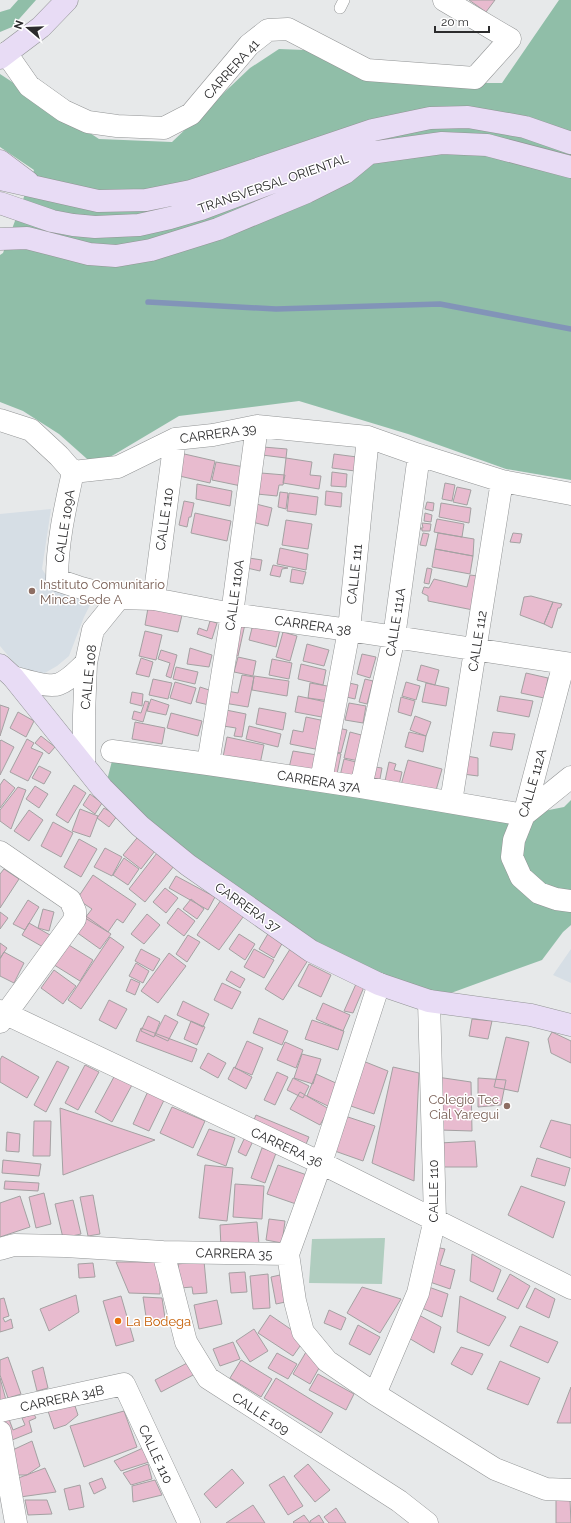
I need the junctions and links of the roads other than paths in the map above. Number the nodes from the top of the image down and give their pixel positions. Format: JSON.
{"nodes":[{"id":1,"x":67,"y":0,"type":"edge"},
{"id":2,"x":444,"y":0,"type":"edge"},
{"id":3,"x":2,"y":54,"type":"edge"},
{"id":4,"x":571,"y":143,"type":"edge"},
{"id":5,"x":368,"y":154,"type":"junction"},
{"id":6,"x":0,"y":161,"type":"edge"},
{"id":7,"x":571,"y":167,"type":"edge"},
{"id":8,"x":0,"y":179,"type":"edge"},
{"id":9,"x":34,"y":186,"type":"junction"},
{"id":10,"x":0,"y":203,"type":"edge"},
{"id":11,"x":0,"y":239,"type":"edge"},
{"id":12,"x":0,"y":420,"type":"edge"},
{"id":13,"x":257,"y":426,"type":"junction"},
{"id":14,"x":368,"y":437,"type":"junction"},
{"id":15,"x":175,"y":439,"type":"junction"},
{"id":16,"x":419,"y":455,"type":"junction"},
{"id":17,"x":72,"y":472,"type":"junction"},
{"id":18,"x":502,"y":481,"type":"junction"},
{"id":19,"x":571,"y":494,"type":"edge"},
{"id":20,"x":57,"y":580,"type":"joint"},
{"id":21,"x":119,"y":598,"type":"junction"},
{"id":22,"x":154,"y":599,"type":"junction"},
{"id":23,"x":232,"y":614,"type":"junction"},
{"id":24,"x":349,"y":630,"type":"junction"},
{"id":25,"x":394,"y":637,"type":"junction"},
{"id":26,"x":475,"y":650,"type":"junction"},
{"id":27,"x":86,"y":662,"type":"junction"},
{"id":28,"x":568,"y":664,"type":"edge"},
{"id":29,"x":6,"y":671,"type":"edge"},
{"id":30,"x":112,"y":751,"type":"dead end"},
{"id":31,"x":208,"y":764,"type":"junction"},
{"id":32,"x":84,"y":765,"type":"junction"},
{"id":33,"x":571,"y":777,"type":"edge"},
{"id":34,"x":321,"y":781,"type":"junction"},
{"id":35,"x":361,"y":787,"type":"junction"},
{"id":36,"x":450,"y":802,"type":"junction"},
{"id":37,"x":524,"y":815,"type":"junction"},
{"id":38,"x":0,"y":852,"type":"edge"},
{"id":39,"x":571,"y":900,"type":"edge"},
{"id":40,"x":379,"y":984,"type":"junction"},
{"id":41,"x":429,"y":1001,"type":"junction"},
{"id":42,"x":2,"y":1015,"type":"edge"},
{"id":43,"x":571,"y":1025,"type":"edge"},
{"id":44,"x":321,"y":1163,"type":"junction"},
{"id":45,"x":435,"y":1219,"type":"junction"},
{"id":46,"x":0,"y":1249,"type":"edge"},
{"id":47,"x":163,"y":1252,"type":"junction"},
{"id":48,"x":288,"y":1254,"type":"junction"},
{"id":49,"x":571,"y":1288,"type":"edge"},
{"id":50,"x":124,"y":1384,"type":"joint"},
{"id":51,"x":375,"y":1394,"type":"junction"},
{"id":52,"x":0,"y":1411,"type":"edge"},
{"id":53,"x":0,"y":1432,"type":"edge"},
{"id":54,"x":571,"y":1490,"type":"edge"},
{"id":55,"x":16,"y":1523,"type":"edge"},
{"id":56,"x":188,"y":1523,"type":"edge"},
{"id":57,"x":427,"y":1523,"type":"edge"}],
"edges":[{"from":1,"to":3,"type":"main road"},
{"from":2,"to":3,"type":"street","name":"CARRERA 41"},
{"from":4,"to":9,"type":"main road","name":"TRANSVERSAL ORIENTAL"},
{"from":5,"to":7,"type":"main road","name":"TRANSVERSAL ORIENTAL"},
{"from":5,"to":10,"type":"main road","name":"TRANSVERSAL ORIENTAL"},
{"from":5,"to":11,"type":"main road"},
{"from":6,"to":9,"type":"main road"},
{"from":8,"to":9,"type":"main road","name":"TRANSVERSAL ORIENTAL"},
{"from":12,"to":17,"type":"street"},
{"from":13,"to":14,"type":"street","name":"CARRERA 39"},
{"from":13,"to":15,"type":"street","name":"CARRERA 39"},
{"from":13,"to":23,"type":"street","name":"CALLE 110A"},
{"from":14,"to":16,"type":"street","name":"CARRERA 39"},
{"from":14,"to":24,"type":"street","name":"CALLE 111"},
{"from":15,"to":17,"type":"street","name":"CARRERA 39"},
{"from":15,"to":22,"type":"street","name":"CALLE 110"},
{"from":16,"to":18,"type":"street","name":"CARRERA 39"},
{"from":16,"to":25,"type":"street","name":"CALLE 111A"},
{"from":17,"to":20,"type":"street","name":"CALLE 109A"},
{"from":18,"to":19,"type":"street","name":"CARRERA 39"},
{"from":18,"to":26,"type":"street","name":"CALLE 112"},
{"from":20,"to":21,"type":"street","name":"CARRERA 38"},
{"from":21,"to":22,"type":"street","name":"CARRERA 38"},
{"from":21,"to":27,"type":"street","name":"CALLE 108"},
{"from":22,"to":23,"type":"street","name":"CARRERA 38"},
{"from":23,"to":24,"type":"street","name":"CARRERA 38"},
{"from":23,"to":31,"type":"street","name":"CALLE 110A"},
{"from":24,"to":25,"type":"street","name":"CARRERA 38"},
{"from":24,"to":34,"type":"street","name":"CALLE 111"},
{"from":25,"to":26,"type":"street","name":"CARRERA 38"},
{"from":25,"to":35,"type":"street","name":"CALLE 111A"},
{"from":26,"to":28,"type":"street","name":"CARRERA 38"},
{"from":26,"to":36,"type":"street","name":"CALLE 112"},
{"from":27,"to":29,"type":"street"},
{"from":27,"to":32,"type":"street","name":"CALLE 108"},
{"from":28,"to":37,"type":"street","name":"CALLE 112A"},
{"from":29,"to":32,"type":"main road","name":"CARRERA 37"},
{"from":30,"to":31,"type":"street","name":"CARRERA 37A"},
{"from":31,"to":34,"type":"street","name":"CARRERA 37A"},
{"from":32,"to":40,"type":"main road","name":"CARRERA 37"},
{"from":33,"to":37,"type":"street"},
{"from":34,"to":35,"type":"street","name":"CARRERA 37A"},
{"from":35,"to":36,"type":"street","name":"CARRERA 37A"},
{"from":36,"to":37,"type":"street","name":"CARRERA 37A"},
{"from":37,"to":39,"type":"street","name":"CALLE 112A"},
{"from":38,"to":42,"type":"street"},
{"from":40,"to":41,"type":"main road","name":"CARRERA 37"},
{"from":40,"to":44,"type":"street"},
{"from":41,"to":43,"type":"main road","name":"CARRERA 37"},
{"from":41,"to":45,"type":"street","name":"CALLE 110"},
{"from":42,"to":44,"type":"street","name":"CARRERA 36"},
{"from":44,"to":45,"type":"street","name":"CARRERA 36"},
{"from":44,"to":48,"type":"street"},
{"from":45,"to":49,"type":"street","name":"CARRERA 36"},
{"from":45,"to":51,"type":"street","name":"CALLE 110"},
{"from":46,"to":47,"type":"street","name":"CARRERA 35"},
{"from":47,"to":48,"type":"street","name":"CARRERA 35"},
{"from":47,"to":57,"type":"street","name":"CALLE 109"},
{"from":48,"to":51,"type":"street","name":"CARRERA 35"},
{"from":50,"to":52,"type":"street","name":"CARRERA 34B"},
{"from":50,"to":56,"type":"street","name":"CALLE 110"},
{"from":51,"to":54,"type":"street","name":"CARRERA 35"},
{"from":53,"to":55,"type":"street"}]}
